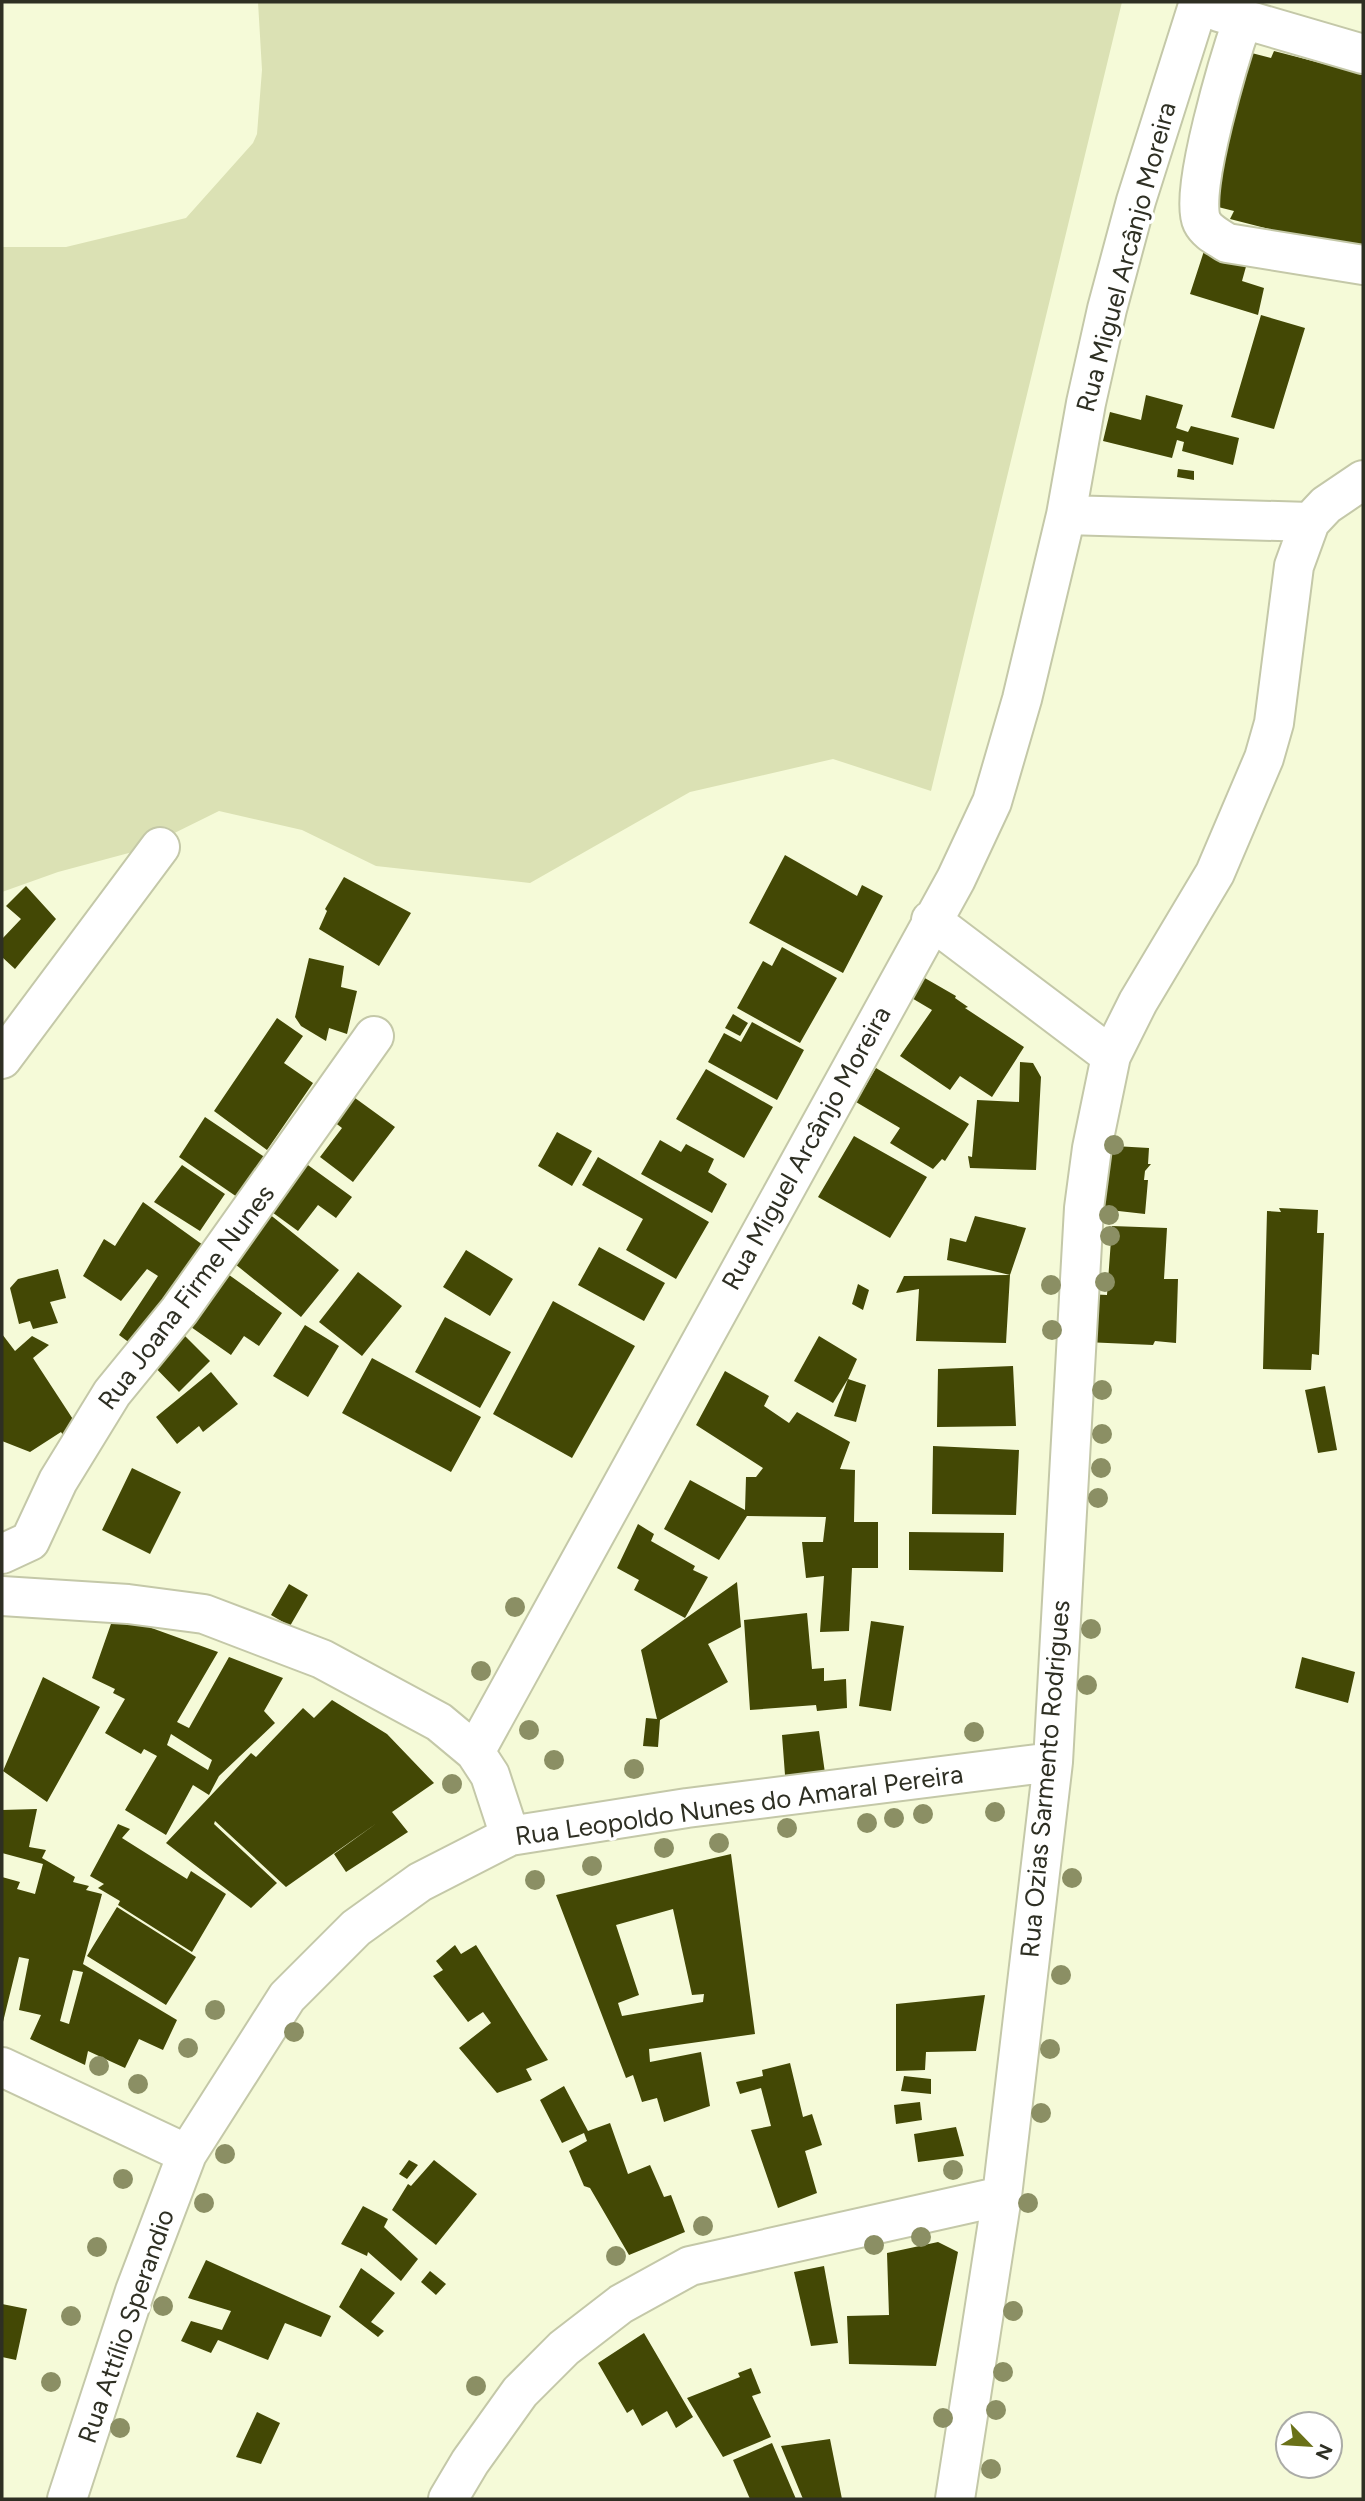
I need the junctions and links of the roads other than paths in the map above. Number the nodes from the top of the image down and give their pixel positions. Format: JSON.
{"nodes":[{"id":1,"x":1198,"y":3,"type":"edge"},
{"id":2,"x":1243,"y":19,"type":"junction"},
{"id":3,"x":1363,"y":54,"type":"edge"},
{"id":4,"x":1363,"y":265,"type":"edge"},
{"id":5,"x":1363,"y":480,"type":"edge"},
{"id":6,"x":1066,"y":515,"type":"junction"},
{"id":7,"x":1310,"y":522,"type":"junction"},
{"id":8,"x":160,"y":847,"type":"dead end"},
{"id":9,"x":931,"y":920,"type":"junction"},
{"id":10,"x":374,"y":1036,"type":"dead end"},
{"id":11,"x":1111,"y":1056,"type":"junction"},
{"id":12,"x":2,"y":1059,"type":"edge"},
{"id":13,"x":2,"y":1554,"type":"edge"},
{"id":14,"x":2,"y":1595,"type":"edge"},
{"id":15,"x":475,"y":1752,"type":"junction"},
{"id":16,"x":1053,"y":1762,"type":"junction"},
{"id":17,"x":510,"y":1836,"type":"junction"},
{"id":18,"x":2,"y":2067,"type":"edge"},
{"id":19,"x":187,"y":2154,"type":"junction"},
{"id":20,"x":1002,"y":2196,"type":"junction"},
{"id":21,"x":71,"y":2497,"type":"edge"},
{"id":22,"x":448,"y":2499,"type":"edge"},
{"id":23,"x":955,"y":2499,"type":"edge"}],
"edges":[{"from":1,"to":2,"type":"street"},
{"from":1,"to":6,"type":"street","name":"Rua Miguel Arcânjo Moreira"},
{"from":2,"to":3,"type":"street"},
{"from":2,"to":4,"type":"street"},
{"from":5,"to":7,"type":"street"},
{"from":6,"to":7,"type":"street"},
{"from":6,"to":9,"type":"street","name":"Rua Miguel Arcânjo Moreira"},
{"from":7,"to":11,"type":"street"},
{"from":8,"to":12,"type":"street"},
{"from":9,"to":11,"type":"street"},
{"from":9,"to":15,"type":"street","name":"Rua Miguel Arcânjo Moreira"},
{"from":10,"to":13,"type":"street","name":"Rua Joana Firme Nunes"},
{"from":11,"to":16,"type":"street","name":"Rua Ozias Sarmento Rodrigues"},
{"from":14,"to":15,"type":"street"},
{"from":15,"to":17,"type":"street"},
{"from":16,"to":17,"type":"street","name":"Rua Leopoldo Nunes do Amaral Pereira"},
{"from":16,"to":20,"type":"street","name":"Rua Ozias Sarmento Rodrigues"},
{"from":17,"to":19,"type":"street","name":"Rua Leopoldo Nunes do Amaral Pereira"},
{"from":18,"to":19,"type":"street"},
{"from":19,"to":21,"type":"street","name":"Rua Attílio Sperandio"},
{"from":20,"to":22,"type":"street"},
{"from":20,"to":23,"type":"street","name":"Rua Ozias Sarmento Rodrigues"}]}
